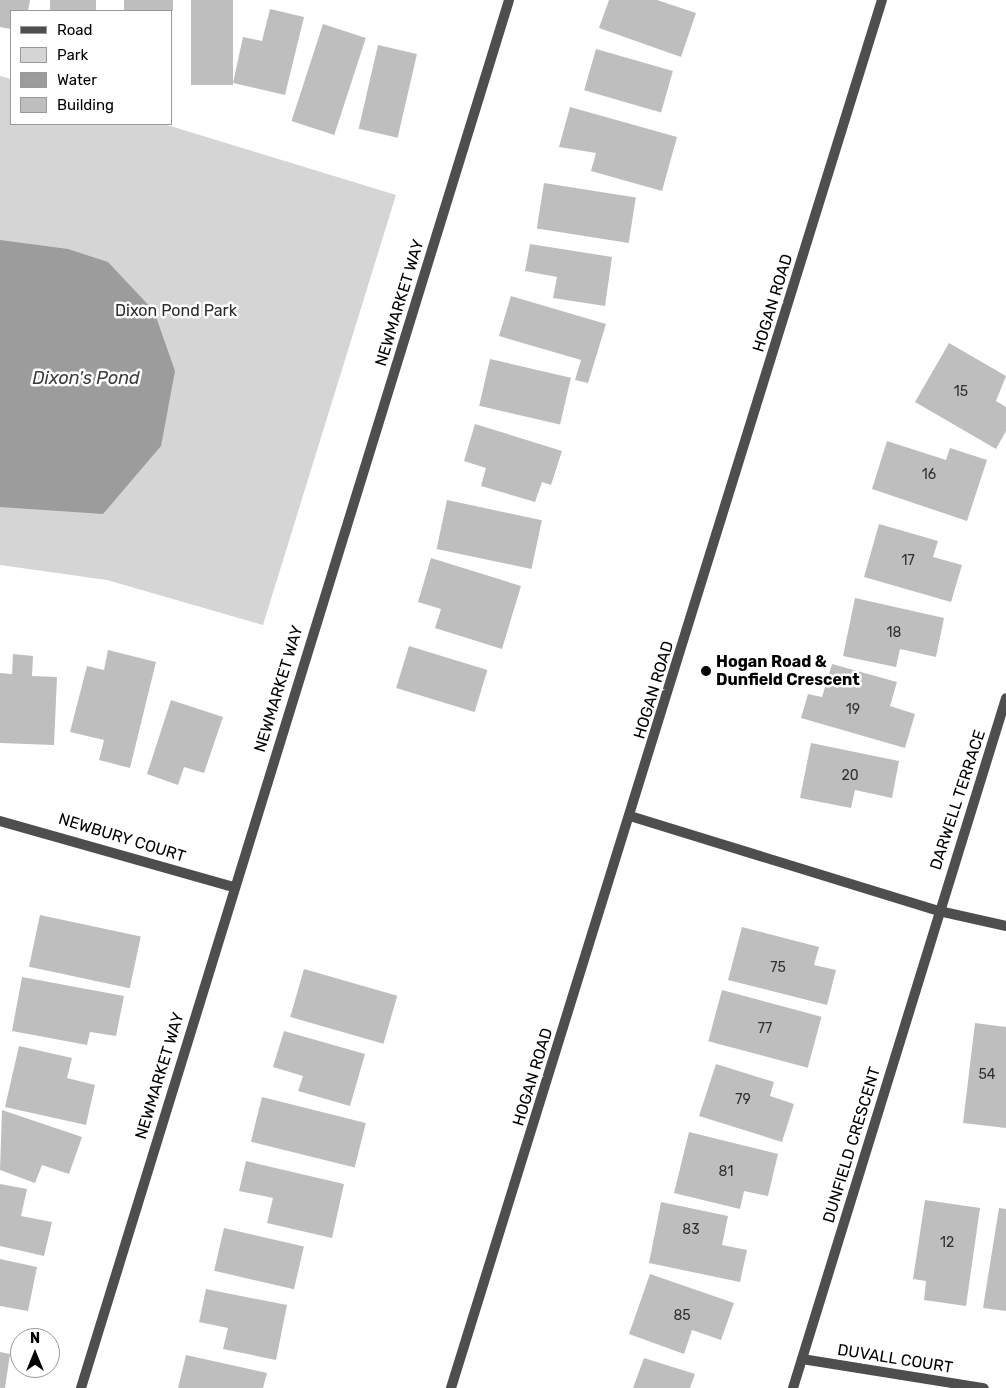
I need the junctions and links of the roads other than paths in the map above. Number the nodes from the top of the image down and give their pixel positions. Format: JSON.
{"nodes":[{"id":1,"x":509,"y":0,"type":"edge"},
{"id":2,"x":882,"y":0,"type":"edge"},
{"id":3,"x":1006,"y":698,"type":"edge"},
{"id":4,"x":630,"y":816,"type":"junction"},
{"id":5,"x":0,"y":821,"type":"edge"},
{"id":6,"x":234,"y":887,"type":"junction"},
{"id":7,"x":939,"y":911,"type":"junction"},
{"id":8,"x":1006,"y":926,"type":"edge"},
{"id":9,"x":802,"y":1359,"type":"junction"},
{"id":10,"x":81,"y":1388,"type":"edge"},
{"id":11,"x":452,"y":1388,"type":"edge"},
{"id":12,"x":793,"y":1388,"type":"edge"},
{"id":13,"x":984,"y":1388,"type":"edge"}],
"edges":[{"from":1,"to":6,"type":"street","name":"NEWMARKET WAY"},
{"from":2,"to":4,"type":"street","name":"HOGAN ROAD"},
{"from":3,"to":7,"type":"street","name":"DARWELL TERRACE"},
{"from":4,"to":7,"type":"street"},
{"from":4,"to":11,"type":"street","name":"HOGAN ROAD"},
{"from":5,"to":6,"type":"street","name":"NEWBURY COURT"},
{"from":6,"to":10,"type":"street","name":"NEWMARKET WAY"},
{"from":7,"to":8,"type":"street"},
{"from":7,"to":9,"type":"street","name":"DUNFIELD CRESCENT"},
{"from":9,"to":12,"type":"street","name":"DUNFIELD CRESCENT"},
{"from":9,"to":13,"type":"street","name":"DUVALL COURT"}]}
